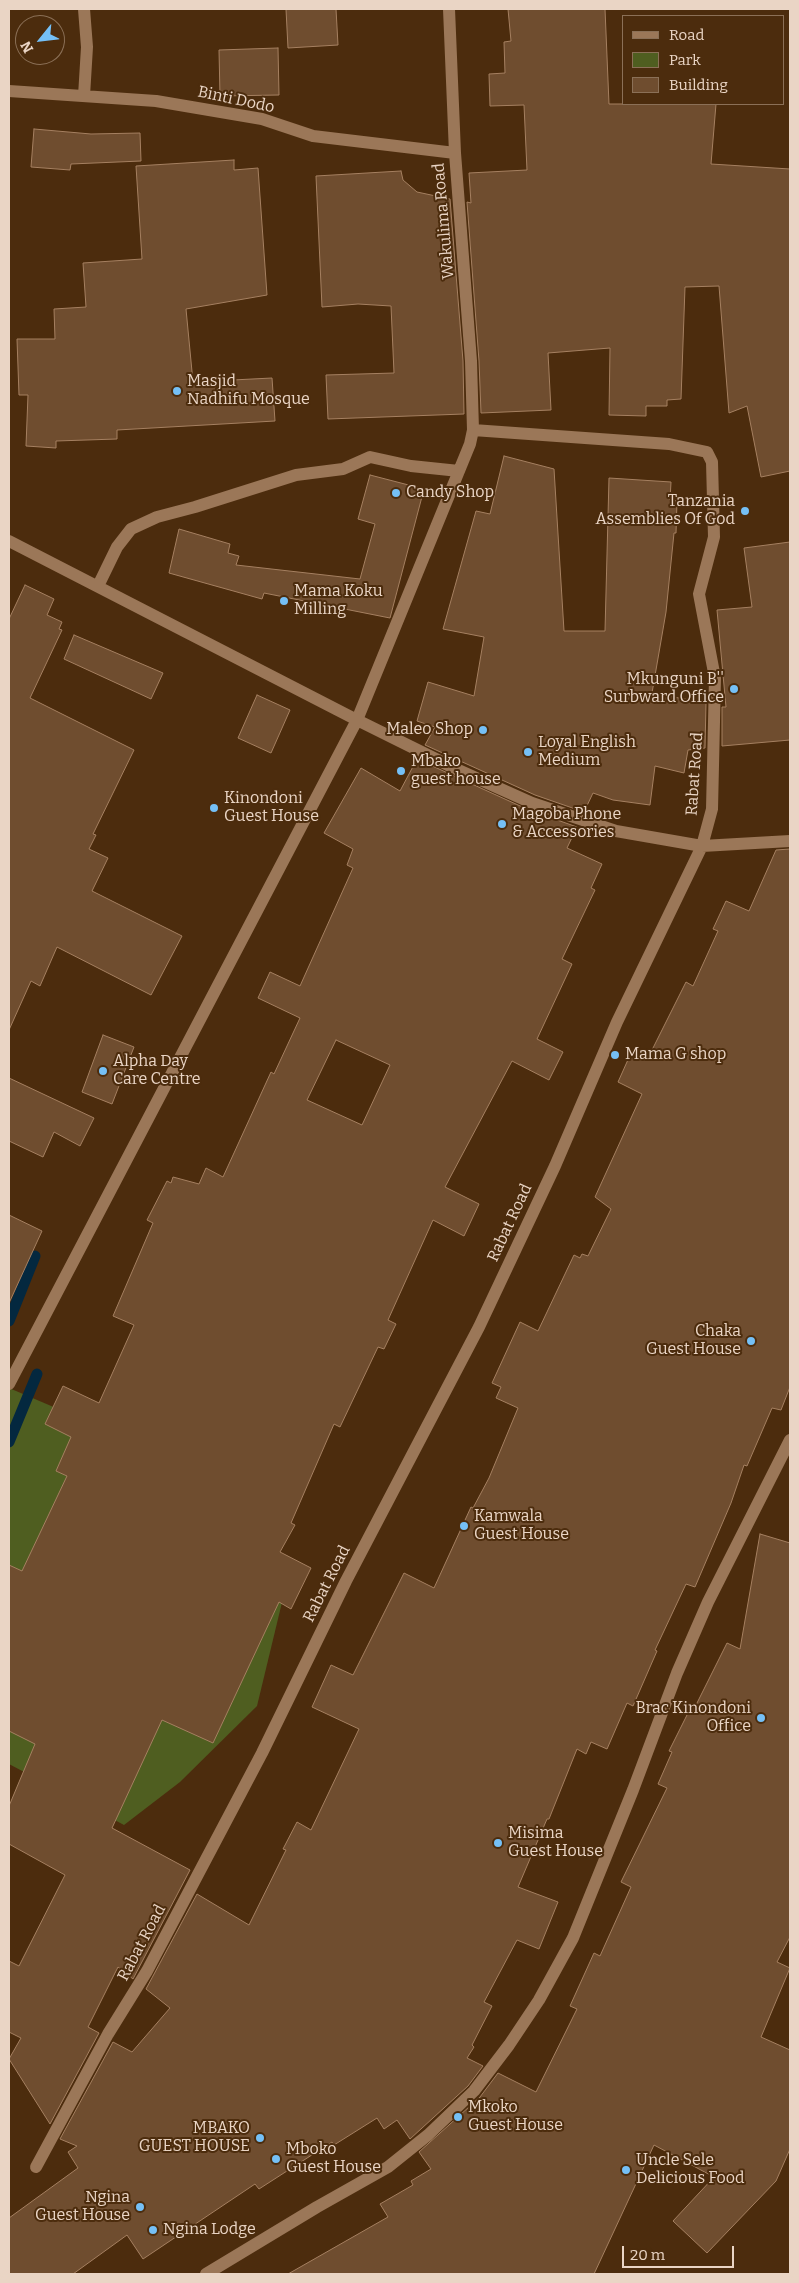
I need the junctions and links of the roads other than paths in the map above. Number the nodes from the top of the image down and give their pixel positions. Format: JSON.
{"nodes":[{"id":1,"x":84,"y":9,"type":"edge"},
{"id":2,"x":448,"y":9,"type":"edge"},
{"id":3,"x":9,"y":91,"type":"edge"},
{"id":4,"x":84,"y":96,"type":"junction"},
{"id":5,"x":455,"y":153,"type":"junction"},
{"id":6,"x":473,"y":430,"type":"junction"},
{"id":7,"x":459,"y":471,"type":"junction"},
{"id":8,"x":9,"y":541,"type":"edge"},
{"id":9,"x":98,"y":586,"type":"junction"},
{"id":10,"x":357,"y":720,"type":"junction"},
{"id":11,"x":790,"y":841,"type":"edge"},
{"id":12,"x":702,"y":846,"type":"junction"},
{"id":13,"x":9,"y":1384,"type":"edge"},
{"id":14,"x":790,"y":1440,"type":"edge"},
{"id":15,"x":36,"y":2167,"type":"dead end"},
{"id":16,"x":206,"y":2274,"type":"edge"}],
"edges":[{"from":1,"to":4,"type":"street"},
{"from":2,"to":5,"type":"street","name":"Wakulima Road"},
{"from":3,"to":4,"type":"street","name":"Binti Dodo"},
{"from":4,"to":5,"type":"street","name":"Binti Dodo"},
{"from":5,"to":6,"type":"street","name":"Wakulima Road"},
{"from":6,"to":7,"type":"street","name":"Wakulima Road"},
{"from":6,"to":12,"type":"street","name":"Rabat Road"},
{"from":7,"to":9,"type":"street"},
{"from":7,"to":10,"type":"street","name":"Wakulima Road"},
{"from":8,"to":9,"type":"street"},
{"from":9,"to":10,"type":"street"},
{"from":10,"to":12,"type":"street"},
{"from":10,"to":13,"type":"street","name":"Wakulima Road"},
{"from":11,"to":12,"type":"street"},
{"from":12,"to":15,"type":"street","name":"Rabat Road"},
{"from":14,"to":16,"type":"street"}]}
